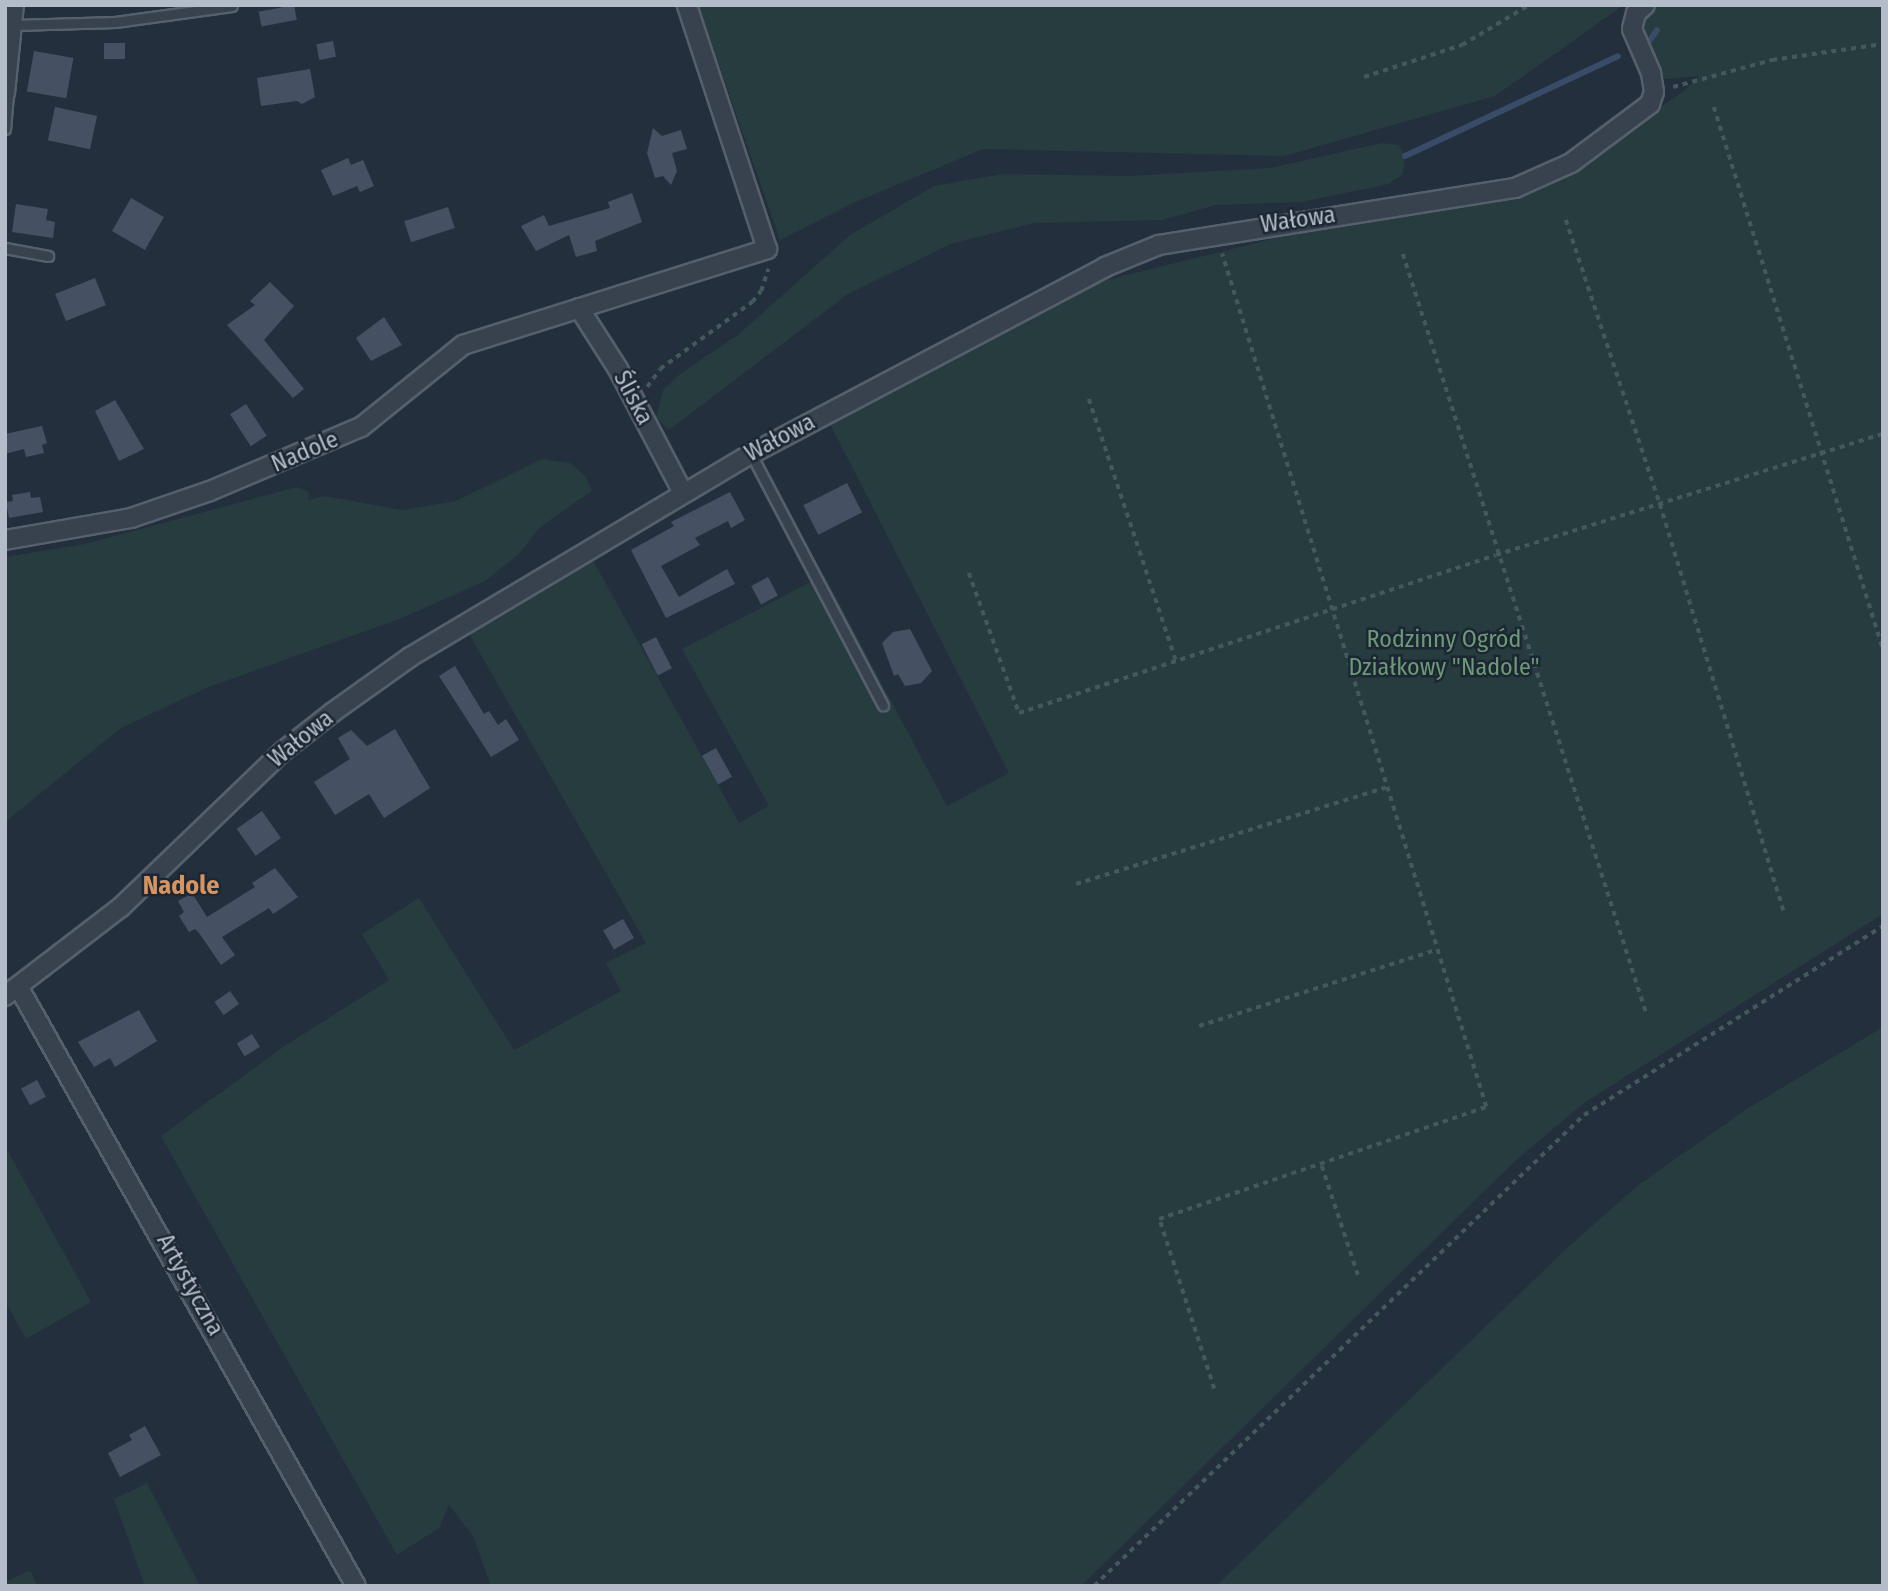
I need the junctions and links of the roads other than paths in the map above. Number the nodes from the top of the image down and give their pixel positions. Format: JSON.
{"nodes":[{"id":1,"x":14,"y":5,"type":"edge"},
{"id":2,"x":687,"y":5,"type":"edge"},
{"id":3,"x":1645,"y":5,"type":"edge"},
{"id":4,"x":232,"y":6,"type":"edge"},
{"id":5,"x":15,"y":25,"type":"junction"},
{"id":6,"x":7,"y":90,"type":"edge"},
{"id":7,"x":5,"y":128,"type":"edge"},
{"id":8,"x":5,"y":248,"type":"edge"},
{"id":9,"x":48,"y":256,"type":"dead end"},
{"id":10,"x":579,"y":308,"type":"junction"},
{"id":11,"x":751,"y":454,"type":"junction"},
{"id":12,"x":682,"y":491,"type":"junction"},
{"id":13,"x":5,"y":540,"type":"edge"},
{"id":14,"x":883,"y":705,"type":"dead end"},
{"id":15,"x":12,"y":992,"type":"edge"},
{"id":16,"x":356,"y":1586,"type":"edge"}],
"edges":[{"from":1,"to":5,"type":"street"},
{"from":2,"to":10,"type":"street","name":"Nadole"},
{"from":3,"to":11,"type":"street","name":"Wałowa"},
{"from":4,"to":5,"type":"lane"},
{"from":5,"to":6,"type":"street"},
{"from":6,"to":7,"type":"lane"},
{"from":8,"to":9,"type":"lane"},
{"from":10,"to":12,"type":"street","name":"Śliska"},
{"from":10,"to":13,"type":"street","name":"Nadole"},
{"from":11,"to":12,"type":"street","name":"Wałowa"},
{"from":11,"to":14,"type":"lane"},
{"from":12,"to":15,"type":"street","name":"Wałowa"},
{"from":15,"to":16,"type":"street","name":"Artystyczna"}]}
